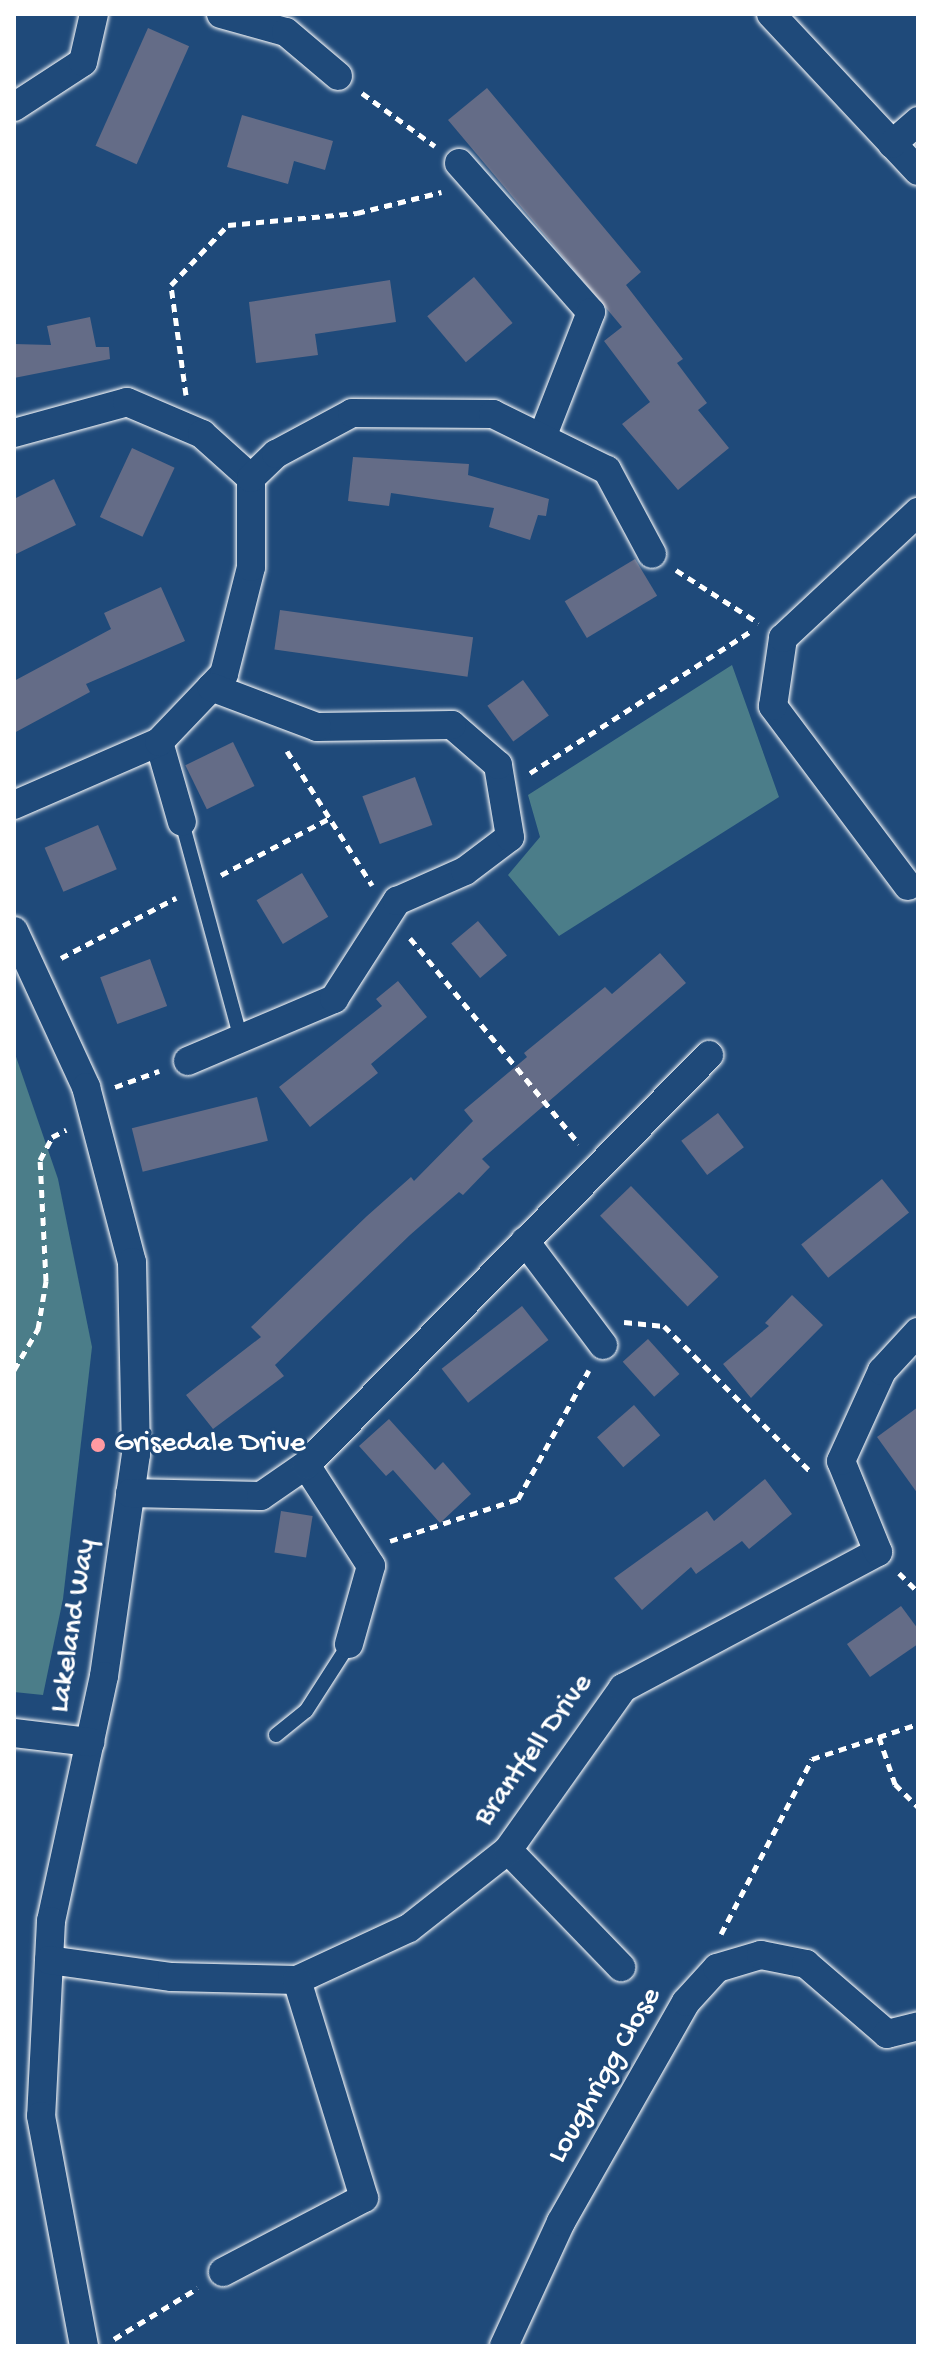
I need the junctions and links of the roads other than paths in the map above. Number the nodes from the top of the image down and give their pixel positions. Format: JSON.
{"nodes":[{"id":1,"x":94,"y":14,"type":"edge"},
{"id":2,"x":221,"y":14,"type":"edge"},
{"id":3,"x":771,"y":14,"type":"edge"},
{"id":4,"x":338,"y":76,"type":"road end"},
{"id":5,"x":14,"y":107,"type":"edge"},
{"id":6,"x":918,"y":121,"type":"edge"},
{"id":7,"x":892,"y":144,"type":"junction"},
{"id":8,"x":918,"y":171,"type":"edge"},
{"id":9,"x":468,"y":173,"type":"road end"},
{"id":10,"x":14,"y":433,"type":"edge"},
{"id":11,"x":542,"y":438,"type":"junction"},
{"id":12,"x":251,"y":478,"type":"junction"},
{"id":13,"x":918,"y":512,"type":"edge"},
{"id":14,"x":652,"y":554,"type":"road end"},
{"id":15,"x":211,"y":687,"type":"junction"},
{"id":16,"x":159,"y":742,"type":"junction"},
{"id":17,"x":14,"y":805,"type":"edge"},
{"id":18,"x":182,"y":822,"type":"joint"},
{"id":19,"x":908,"y":886,"type":"dead end"},
{"id":20,"x":16,"y":940,"type":"edge"},
{"id":21,"x":241,"y":1039,"type":"junction"},
{"id":22,"x":709,"y":1055,"type":"dead end"},
{"id":23,"x":188,"y":1061,"type":"road end"},
{"id":24,"x":525,"y":1241,"type":"junction"},
{"id":25,"x":918,"y":1332,"type":"edge"},
{"id":26,"x":603,"y":1345,"type":"road end"},
{"id":27,"x":306,"y":1465,"type":"junction"},
{"id":28,"x":130,"y":1493,"type":"junction"},
{"id":29,"x":349,"y":1644,"type":"joint"},
{"id":30,"x":14,"y":1733,"type":"edge"},
{"id":31,"x":276,"y":1735,"type":"dead end"},
{"id":32,"x":90,"y":1742,"type":"junction"},
{"id":33,"x":508,"y":1850,"type":"junction"},
{"id":34,"x":49,"y":1960,"type":"junction"},
{"id":35,"x":621,"y":1967,"type":"dead end"},
{"id":36,"x":297,"y":1980,"type":"junction"},
{"id":37,"x":918,"y":2026,"type":"edge"},
{"id":38,"x":223,"y":2272,"type":"road end"},
{"id":39,"x":84,"y":2346,"type":"edge"},
{"id":40,"x":504,"y":2346,"type":"edge"}],
"edges":[{"from":1,"to":5,"type":"street"},
{"from":2,"to":4,"type":"street"},
{"from":3,"to":7,"type":"street"},
{"from":6,"to":7,"type":"street"},
{"from":7,"to":8,"type":"street"},
{"from":9,"to":11,"type":"street"},
{"from":10,"to":12,"type":"street"},
{"from":11,"to":12,"type":"street"},
{"from":11,"to":14,"type":"street"},
{"from":12,"to":15,"type":"street"},
{"from":13,"to":19,"type":"street"},
{"from":15,"to":16,"type":"street"},
{"from":15,"to":21,"type":"street"},
{"from":16,"to":17,"type":"street"},
{"from":16,"to":18,"type":"street"},
{"from":18,"to":21,"type":"lane"},
{"from":20,"to":28,"type":"street","name":"Lakeland Way"},
{"from":21,"to":23,"type":"street"},
{"from":22,"to":24,"type":"street"},
{"from":24,"to":26,"type":"street"},
{"from":24,"to":27,"type":"street"},
{"from":25,"to":33,"type":"street","name":"Brantfell Drive"},
{"from":27,"to":28,"type":"street"},
{"from":27,"to":29,"type":"street"},
{"from":28,"to":32,"type":"street","name":"Lakeland Way"},
{"from":29,"to":31,"type":"lane"},
{"from":30,"to":32,"type":"street"},
{"from":32,"to":34,"type":"street","name":"Lakeland Way"},
{"from":33,"to":35,"type":"street"},
{"from":33,"to":36,"type":"street","name":"Brantfell Drive"},
{"from":34,"to":36,"type":"street","name":"Brantfell Drive"},
{"from":34,"to":39,"type":"street","name":"Lakeland Way"},
{"from":36,"to":38,"type":"street"},
{"from":37,"to":40,"type":"street","name":"Loughrigg Close"}]}
